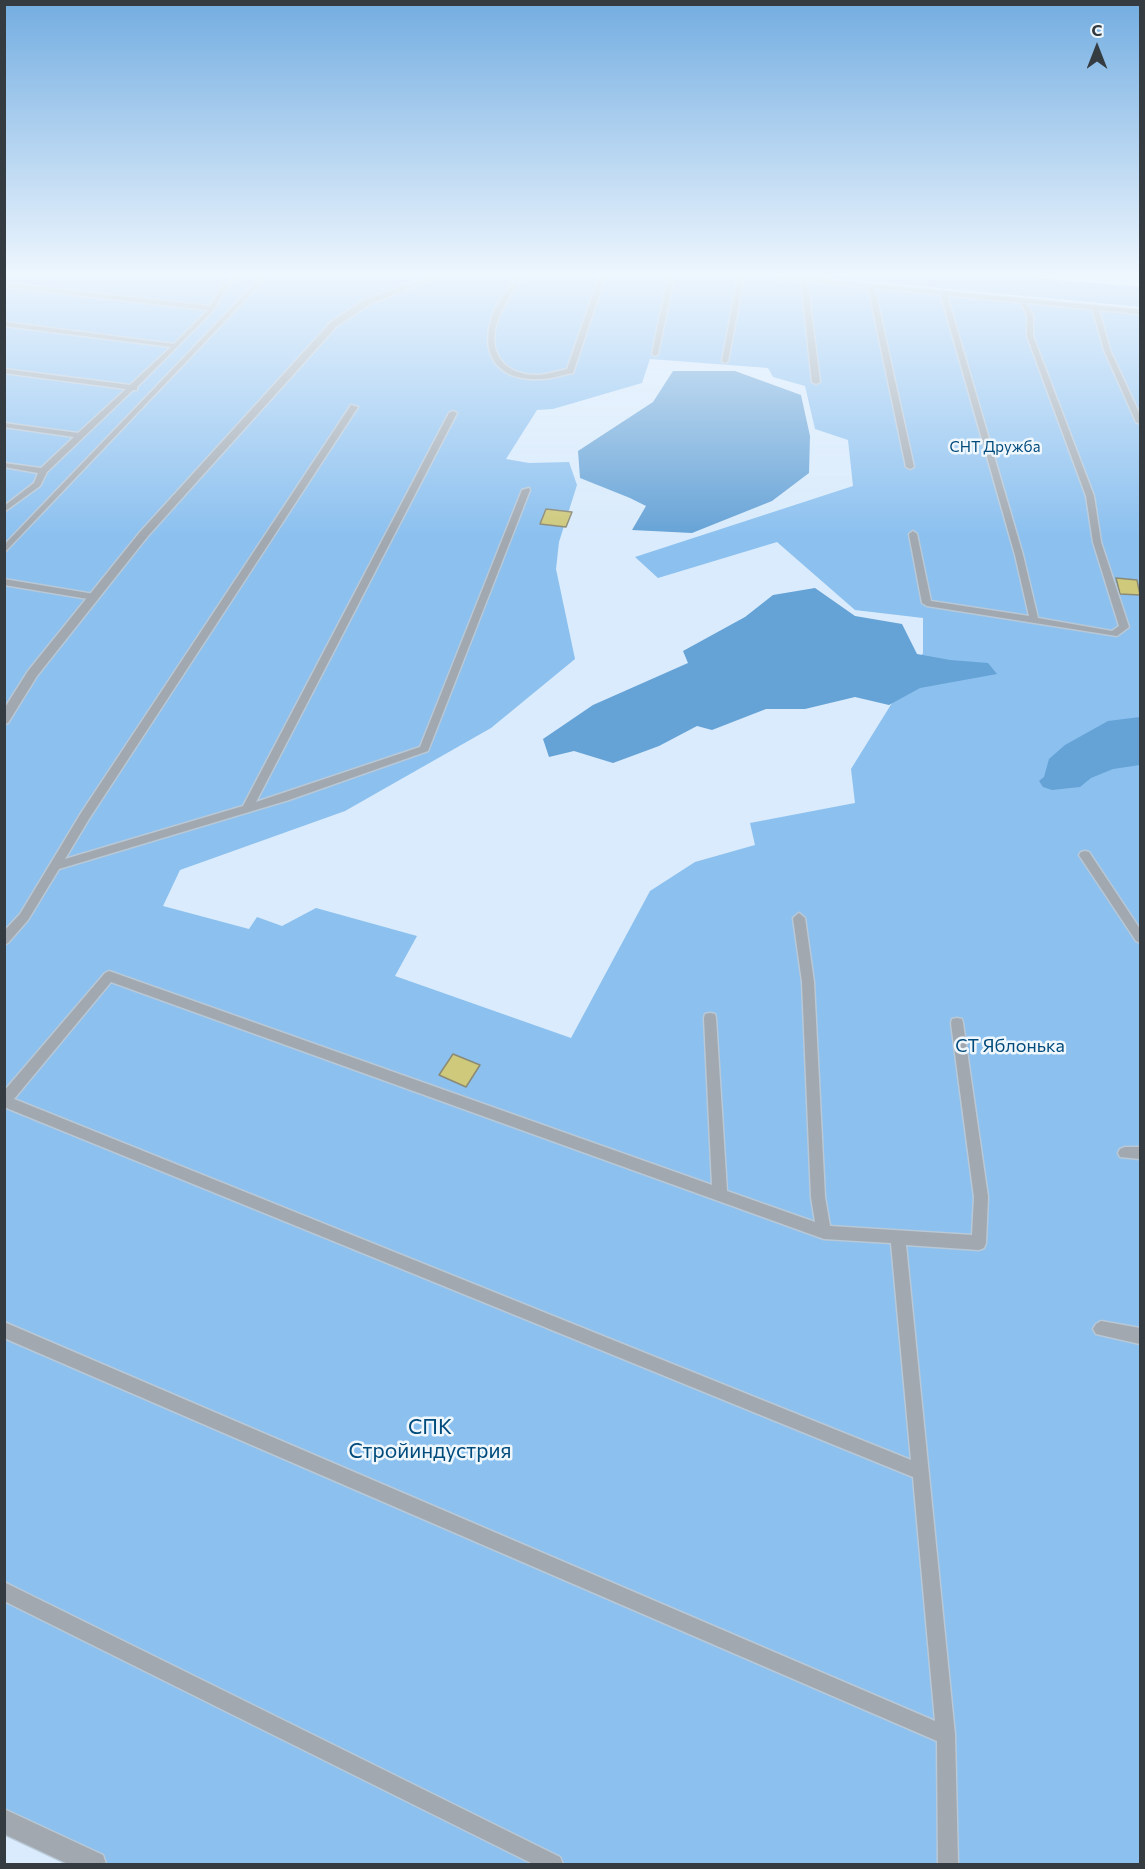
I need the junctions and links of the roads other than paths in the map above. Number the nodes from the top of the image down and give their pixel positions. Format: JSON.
{"nodes":[{"id":1,"x":158,"y":364,"type":"edge"},
{"id":2,"x":181,"y":364,"type":"edge"},
{"id":3,"x":298,"y":364,"type":"edge"},
{"id":4,"x":498,"y":364,"type":"edge"},
{"id":5,"x":572,"y":364,"type":"edge"},
{"id":6,"x":814,"y":364,"type":"edge"},
{"id":7,"x":888,"y":364,"type":"edge"},
{"id":8,"x":964,"y":364,"type":"edge"},
{"id":9,"x":1041,"y":364,"type":"edge"},
{"id":10,"x":1114,"y":364,"type":"edge"},
{"id":11,"x":4,"y":371,"type":"edge"},
{"id":12,"x":816,"y":382,"type":"dead end"},
{"id":13,"x":134,"y":388,"type":"junction"},
{"id":14,"x":354,"y":407,"type":"dead end"},
{"id":15,"x":453,"y":413,"type":"dead end"},
{"id":16,"x":1140,"y":422,"type":"edge"},
{"id":17,"x":4,"y":425,"type":"edge"},
{"id":18,"x":80,"y":436,"type":"junction"},
{"id":19,"x":4,"y":465,"type":"edge"},
{"id":20,"x":910,"y":467,"type":"dead end"},
{"id":21,"x":43,"y":471,"type":"junction"},
{"id":22,"x":526,"y":490,"type":"dead end"},
{"id":23,"x":4,"y":510,"type":"edge"},
{"id":24,"x":913,"y":534,"type":"dead end"},
{"id":25,"x":4,"y":551,"type":"edge"},
{"id":26,"x":4,"y":582,"type":"edge"},
{"id":27,"x":94,"y":597,"type":"junction"},
{"id":28,"x":1034,"y":620,"type":"junction"},
{"id":29,"x":6,"y":717,"type":"edge"},
{"id":30,"x":247,"y":808,"type":"junction"},
{"id":31,"x":1085,"y":855,"type":"dead end"},
{"id":32,"x":55,"y":866,"type":"junction"},
{"id":33,"x":798,"y":918,"type":"dead end"},
{"id":34,"x":1140,"y":938,"type":"edge"},
{"id":35,"x":4,"y":940,"type":"edge"},
{"id":36,"x":710,"y":1018,"type":"dead end"},
{"id":37,"x":957,"y":1023,"type":"dead end"},
{"id":38,"x":5,"y":1101,"type":"edge"},
{"id":39,"x":1125,"y":1153,"type":"dead end"},
{"id":40,"x":1140,"y":1154,"type":"edge"},
{"id":41,"x":720,"y":1195,"type":"junction"},
{"id":42,"x":824,"y":1232,"type":"junction"},
{"id":43,"x":898,"y":1237,"type":"junction"},
{"id":44,"x":1101,"y":1329,"type":"dead end"},
{"id":45,"x":4,"y":1330,"type":"edge"},
{"id":46,"x":1140,"y":1336,"type":"edge"},
{"id":47,"x":921,"y":1472,"type":"junction"},
{"id":48,"x":4,"y":1591,"type":"edge"},
{"id":49,"x":946,"y":1735,"type":"junction"},
{"id":50,"x":4,"y":1821,"type":"edge"},
{"id":51,"x":94,"y":1864,"type":"edge"},
{"id":52,"x":552,"y":1864,"type":"edge"},
{"id":53,"x":948,"y":1864,"type":"edge"}],
"edges":[{"from":1,"to":13,"type":"lane"},
{"from":2,"to":25,"type":"lane"},
{"from":3,"to":27,"type":"street"},
{"from":4,"to":5,"type":"lane"},
{"from":6,"to":12,"type":"lane"},
{"from":7,"to":20,"type":"lane"},
{"from":8,"to":28,"type":"lane"},
{"from":9,"to":28,"type":"lane"},
{"from":10,"to":16,"type":"lane"},
{"from":11,"to":13,"type":"lane"},
{"from":13,"to":18,"type":"lane"},
{"from":14,"to":32,"type":"lane"},
{"from":15,"to":30,"type":"lane"},
{"from":17,"to":18,"type":"lane"},
{"from":18,"to":21,"type":"lane"},
{"from":19,"to":21,"type":"lane"},
{"from":21,"to":23,"type":"lane"},
{"from":22,"to":30,"type":"lane"},
{"from":24,"to":28,"type":"lane"},
{"from":26,"to":27,"type":"lane"},
{"from":27,"to":29,"type":"street"},
{"from":30,"to":32,"type":"lane"},
{"from":31,"to":34,"type":"lane"},
{"from":32,"to":35,"type":"lane"},
{"from":33,"to":42,"type":"lane"},
{"from":36,"to":41,"type":"lane"},
{"from":37,"to":43,"type":"lane"},
{"from":38,"to":41,"type":"lane"},
{"from":38,"to":47,"type":"lane"},
{"from":39,"to":40,"type":"lane"},
{"from":41,"to":42,"type":"lane"},
{"from":42,"to":43,"type":"lane"},
{"from":43,"to":47,"type":"lane"},
{"from":44,"to":46,"type":"lane"},
{"from":45,"to":49,"type":"lane"},
{"from":47,"to":49,"type":"lane"},
{"from":48,"to":52,"type":"lane"},
{"from":49,"to":53,"type":"lane"},
{"from":50,"to":51,"type":"street"}]}
